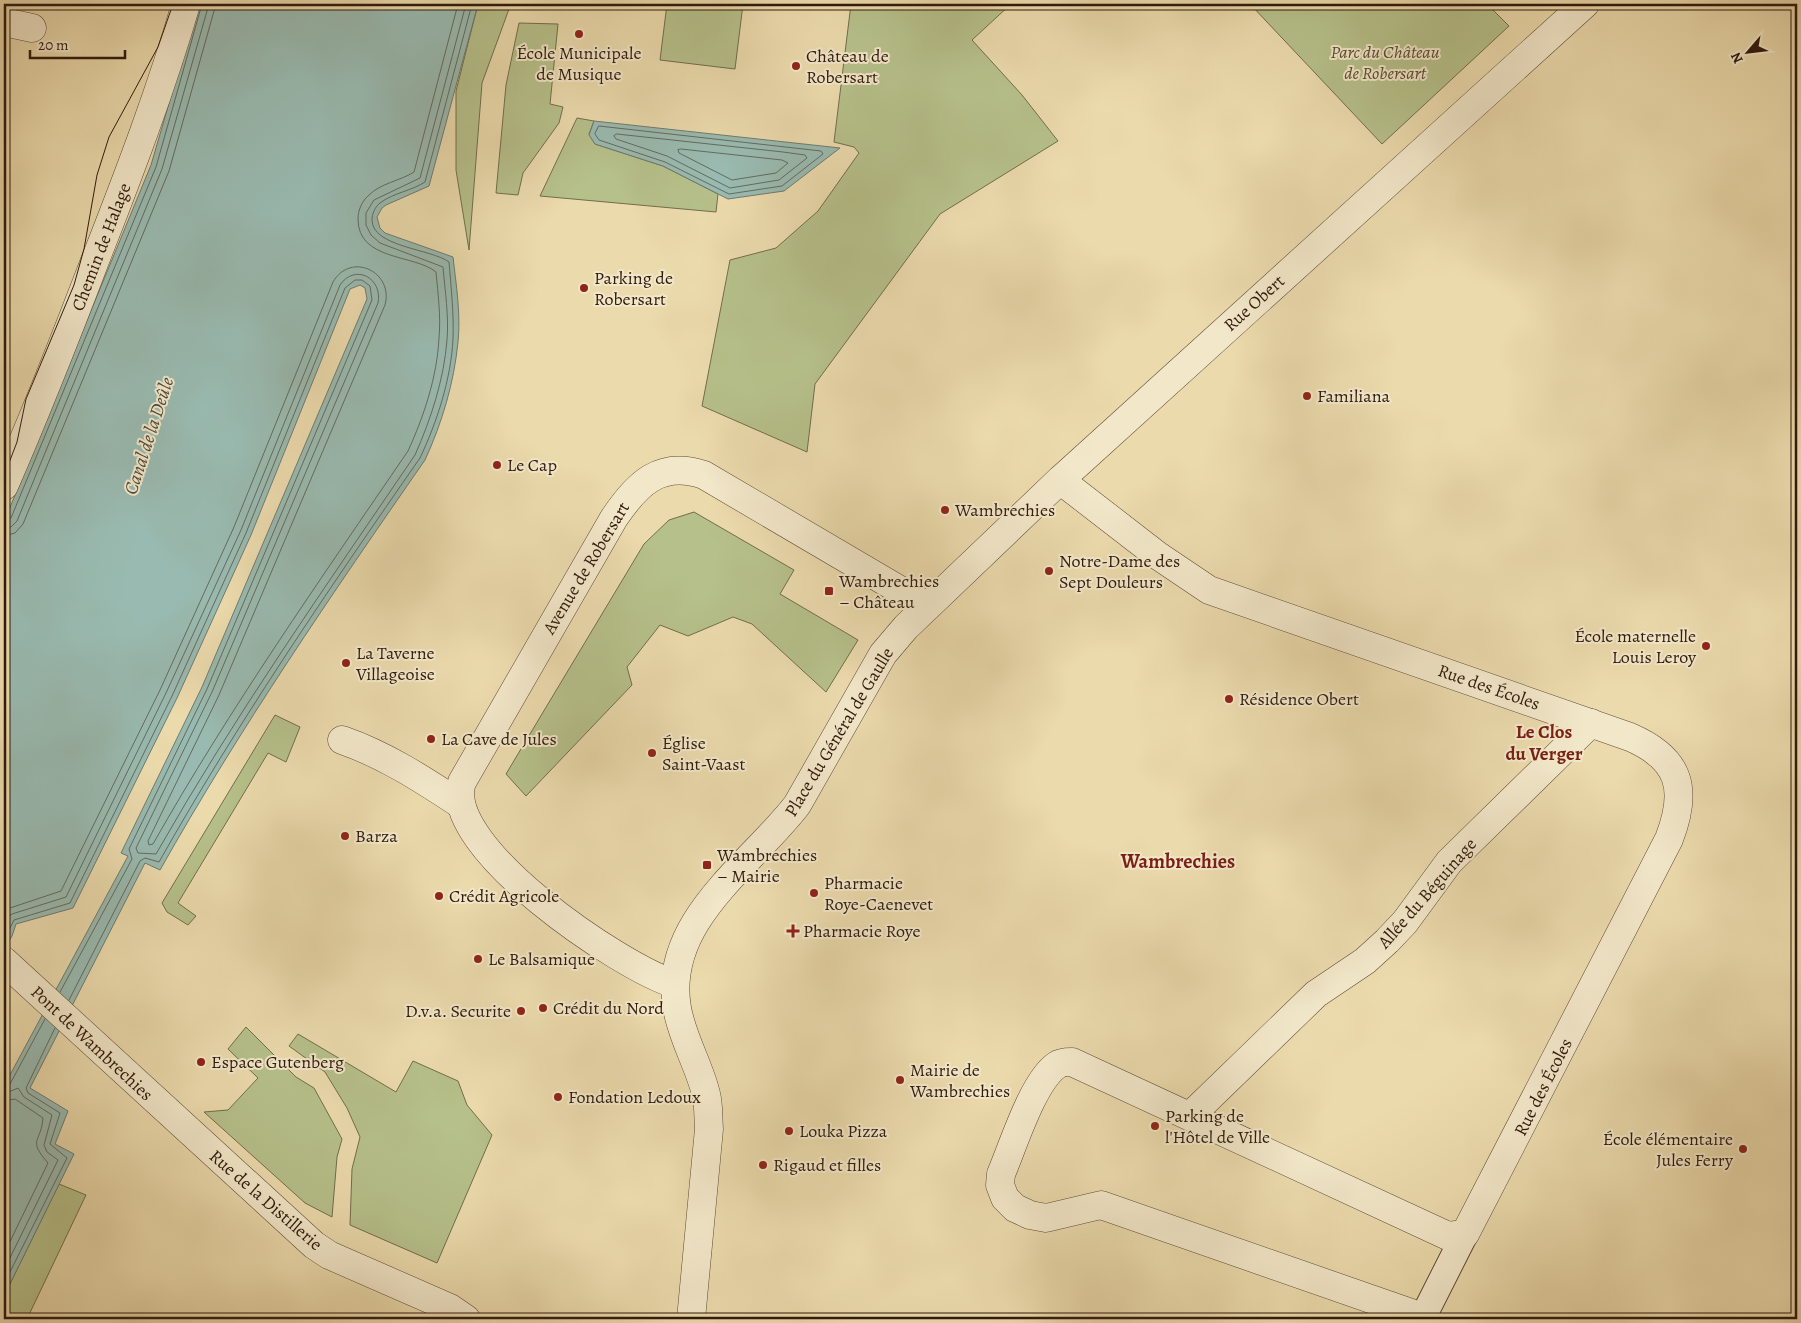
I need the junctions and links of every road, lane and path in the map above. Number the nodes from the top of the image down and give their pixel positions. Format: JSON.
{"nodes":[{"id":1,"x":186,"y":4,"type":"edge"},
{"id":2,"x":1585,"y":4,"type":"edge"},
{"id":3,"x":4,"y":22,"type":"edge"},
{"id":4,"x":32,"y":28,"type":"dead end"},
{"id":5,"x":1060,"y":480,"type":"junction"},
{"id":6,"x":4,"y":486,"type":"edge"},
{"id":7,"x":927,"y":606,"type":"junction"},
{"id":8,"x":1592,"y":723,"type":"junction"},
{"id":9,"x":342,"y":740,"type":"dead end"},
{"id":10,"x":461,"y":793,"type":"junction"},
{"id":11,"x":4,"y":961,"type":"edge"},
{"id":12,"x":675,"y":984,"type":"junction"},
{"id":13,"x":158,"y":1104,"type":"joint"},
{"id":14,"x":1190,"y":1116,"type":"junction"},
{"id":15,"x":1465,"y":1234,"type":"junction"},
{"id":16,"x":466,"y":1319,"type":"edge"},
{"id":17,"x":691,"y":1319,"type":"edge"},
{"id":18,"x":1415,"y":1319,"type":"edge"},
{"id":19,"x":1422,"y":1319,"type":"edge"}],
"edges":[{"from":1,"to":6,"type":"street","name":"Chemin de Halage"},
{"from":2,"to":5,"type":"street","name":"Rue Obert"},
{"from":3,"to":4,"type":"street"},
{"from":5,"to":7,"type":"street","name":"Rue Obert"},
{"from":5,"to":8,"type":"street","name":"Rue des Écoles"},
{"from":7,"to":10,"type":"street","name":"Avenue de Robersart"},
{"from":7,"to":12,"type":"street","name":"Place du Général de Gaulle"},
{"from":8,"to":14,"type":"street","name":"Allée du Béguinage"},
{"from":8,"to":15,"type":"street","name":"Rue des Écoles"},
{"from":9,"to":10,"type":"street"},
{"from":10,"to":12,"type":"street"},
{"from":11,"to":13,"type":"street","name":"Pont de Wambrechies"},
{"from":12,"to":17,"type":"street","name":"Place du Général de Gaulle"},
{"from":13,"to":16,"type":"street","name":"Rue de la Distillerie"},
{"from":14,"to":15,"type":"street"},
{"from":14,"to":18,"type":"street"},
{"from":15,"to":19,"type":"street"}]}
